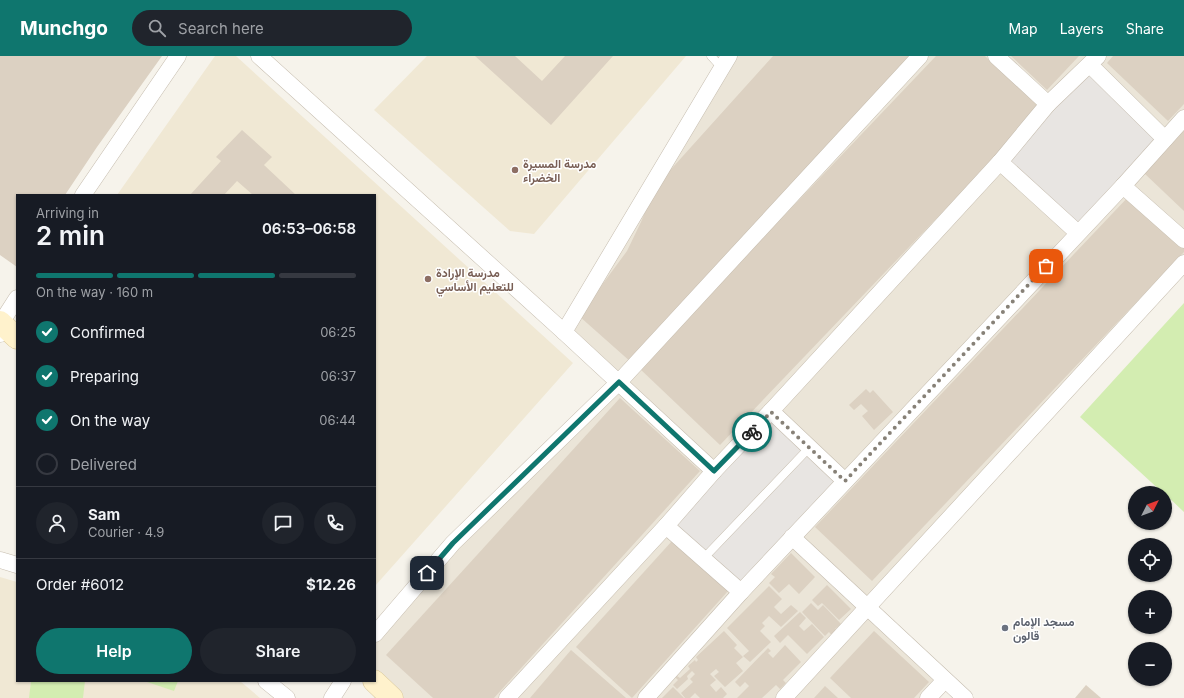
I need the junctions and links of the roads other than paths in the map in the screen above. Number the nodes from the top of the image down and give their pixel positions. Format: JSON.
{"nodes":[{"id":1,"x":178,"y":56,"type":"edge"},
{"id":2,"x":259,"y":56,"type":"edge"},
{"id":3,"x":711,"y":56,"type":"edge"},
{"id":4,"x":920,"y":56,"type":"edge"},
{"id":5,"x":996,"y":56,"type":"edge"},
{"id":6,"x":1094,"y":60,"type":"edge"},
{"id":7,"x":726,"y":62,"type":"edge"},
{"id":8,"x":1048,"y":104,"type":"junction"},
{"id":9,"x":1184,"y":118,"type":"edge"},
{"id":10,"x":1165,"y":139,"type":"junction"},
{"id":11,"x":1000,"y":162,"type":"junction"},
{"id":12,"x":1123,"y":186,"type":"junction"},
{"id":13,"x":84,"y":194,"type":"edge"},
{"id":14,"x":1078,"y":233,"type":"junction"},
{"id":15,"x":1184,"y":240,"type":"edge"},
{"id":16,"x":1184,"y":262,"type":"edge"},
{"id":17,"x":16,"y":300,"type":"edge"},
{"id":18,"x":0,"y":327,"type":"edge"},
{"id":19,"x":564,"y":332,"type":"junction"},
{"id":20,"x":16,"y":337,"type":"edge"},
{"id":21,"x":619,"y":382,"type":"junction"},
{"id":22,"x":771,"y":412,"type":"junction"},
{"id":23,"x":809,"y":448,"type":"junction"},
{"id":24,"x":714,"y":471,"type":"junction"},
{"id":25,"x":845,"y":481,"type":"junction"},
{"id":26,"x":666,"y":526,"type":"junction"},
{"id":27,"x":792,"y":537,"type":"junction"},
{"id":28,"x":703,"y":559,"type":"junction"},
{"id":29,"x":0,"y":560,"type":"edge"},
{"id":30,"x":16,"y":565,"type":"edge"},
{"id":31,"x":741,"y":592,"type":"junction"},
{"id":32,"x":867,"y":607,"type":"junction"},
{"id":33,"x":376,"y":633,"type":"edge"},
{"id":34,"x":945,"y":680,"type":"junction"},
{"id":35,"x":267,"y":682,"type":"edge"},
{"id":36,"x":341,"y":682,"type":"edge"},
{"id":37,"x":375,"y":682,"type":"edge"},
{"id":38,"x":287,"y":698,"type":"edge"},
{"id":39,"x":332,"y":698,"type":"edge"},
{"id":40,"x":392,"y":698,"type":"edge"},
{"id":41,"x":507,"y":698,"type":"edge"},
{"id":42,"x":646,"y":698,"type":"edge"},
{"id":43,"x":784,"y":698,"type":"edge"},
{"id":44,"x":928,"y":698,"type":"edge"},
{"id":45,"x":965,"y":698,"type":"edge"}],
"edges":[{"from":1,"to":13,"type":"street"},
{"from":2,"to":19,"type":"street"},
{"from":3,"to":7,"type":"lane"},
{"from":4,"to":21,"type":"street"},
{"from":5,"to":8,"type":"street"},
{"from":6,"to":8,"type":"street"},
{"from":6,"to":10,"type":"street"},
{"from":7,"to":19,"type":"street"},
{"from":8,"to":11,"type":"street"},
{"from":9,"to":10,"type":"street"},
{"from":10,"to":12,"type":"street"},
{"from":11,"to":14,"type":"street"},
{"from":11,"to":22,"type":"street"},
{"from":12,"to":14,"type":"street"},
{"from":12,"to":15,"type":"street"},
{"from":14,"to":25,"type":"street"},
{"from":16,"to":32,"type":"street"},
{"from":17,"to":18,"type":"street"},
{"from":18,"to":20,"type":"main road"},
{"from":19,"to":21,"type":"street"},
{"from":21,"to":24,"type":"street"},
{"from":21,"to":33,"type":"street"},
{"from":22,"to":23,"type":"street"},
{"from":22,"to":24,"type":"street"},
{"from":23,"to":25,"type":"street"},
{"from":23,"to":28,"type":"lane"},
{"from":24,"to":26,"type":"street"},
{"from":25,"to":27,"type":"street"},
{"from":26,"to":28,"type":"street"},
{"from":26,"to":41,"type":"street"},
{"from":27,"to":31,"type":"street"},
{"from":27,"to":32,"type":"street"},
{"from":28,"to":31,"type":"street"},
{"from":29,"to":30,"type":"street"},
{"from":31,"to":42,"type":"street"},
{"from":32,"to":34,"type":"street"},
{"from":32,"to":43,"type":"street"},
{"from":34,"to":44,"type":"street"},
{"from":34,"to":45,"type":"street"},
{"from":35,"to":38,"type":"street"},
{"from":36,"to":39,"type":"street"},
{"from":37,"to":40,"type":"main road"}]}
